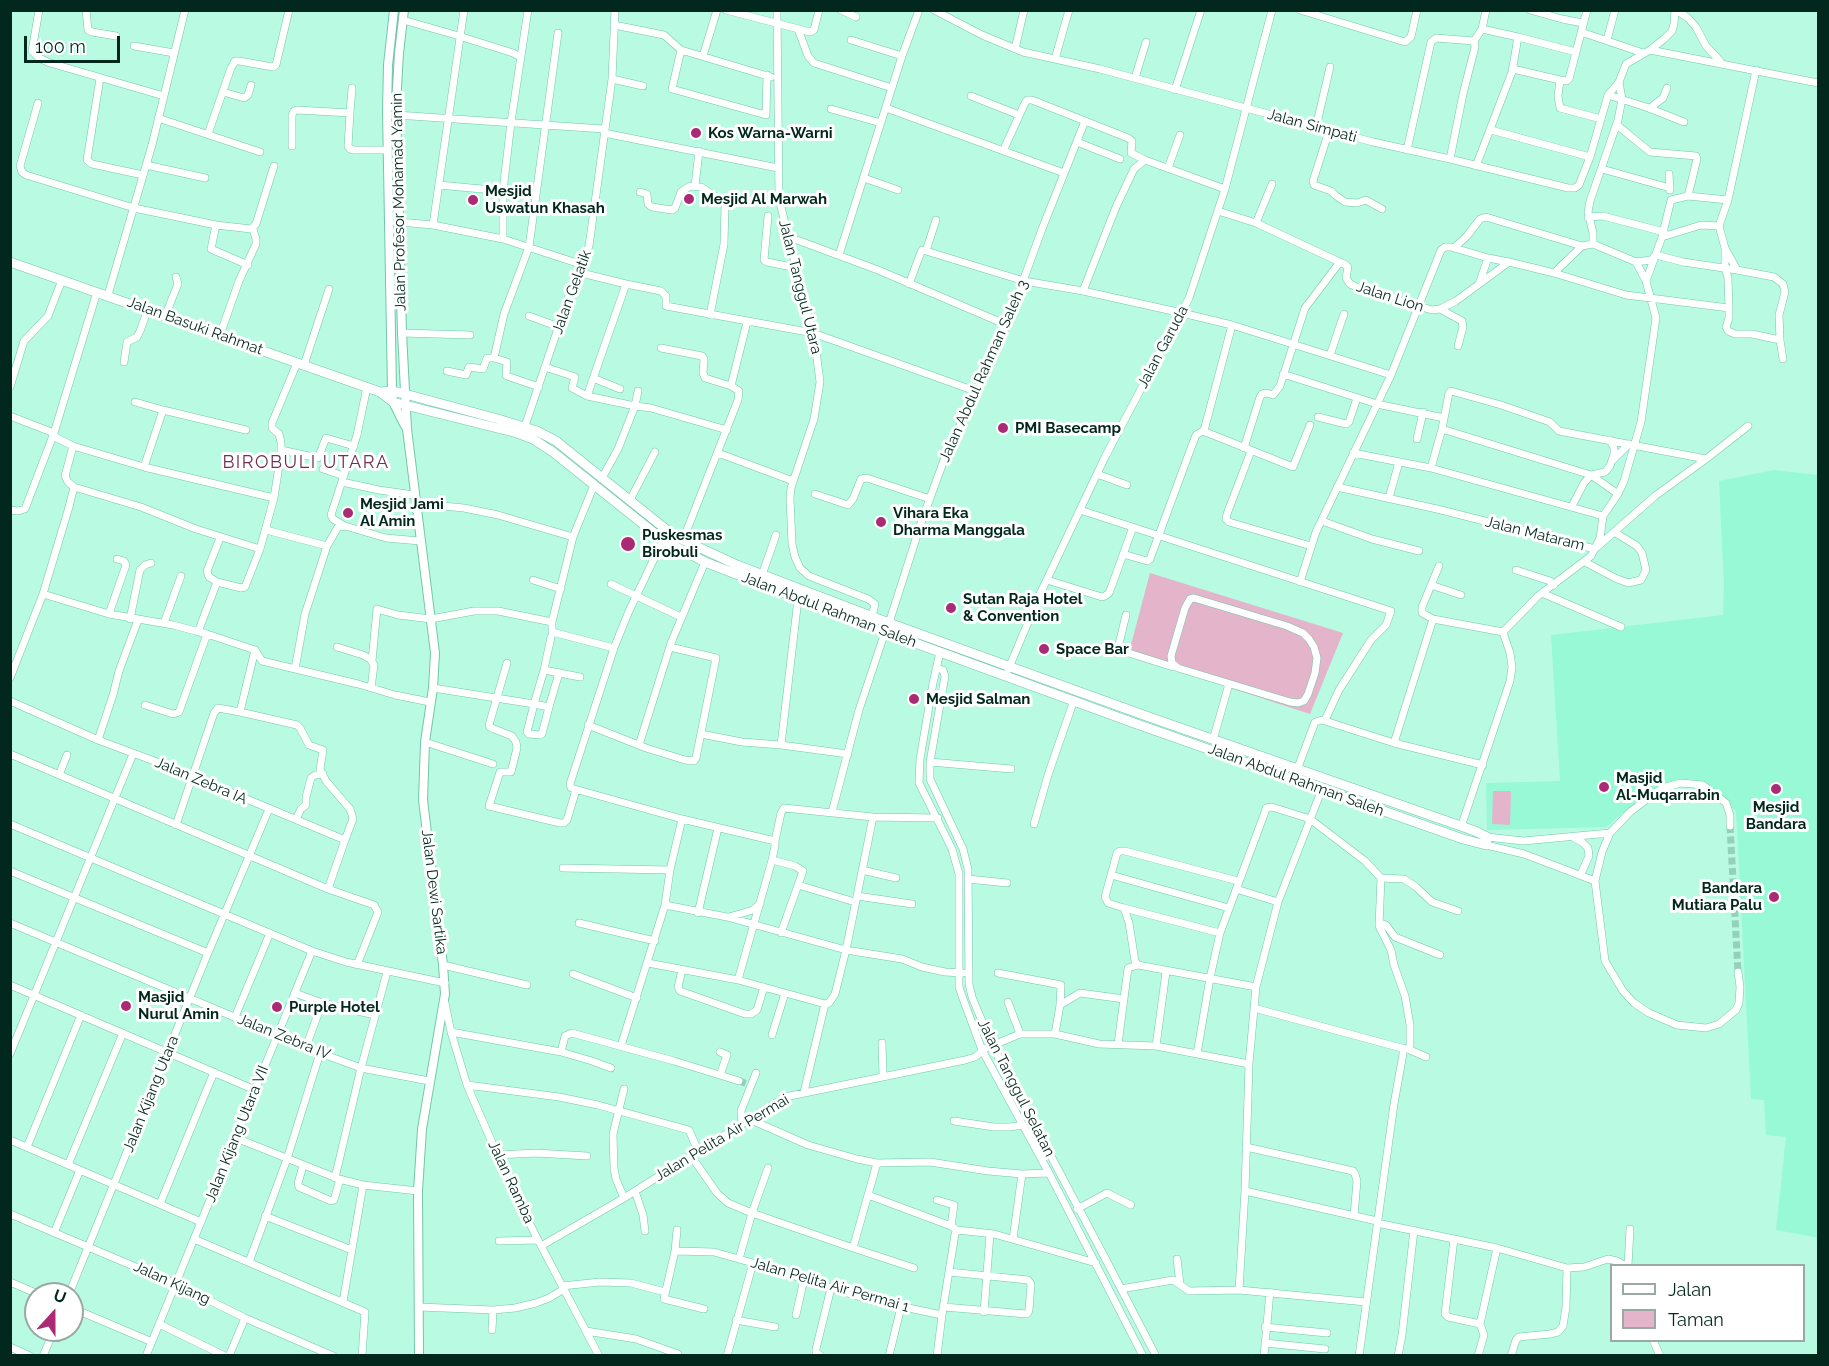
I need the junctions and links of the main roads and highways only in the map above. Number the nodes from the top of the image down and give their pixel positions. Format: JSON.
{"nodes":[{"id":1,"x":394,"y":10,"type":"edge"},
{"id":2,"x":404,"y":10,"type":"edge"},
{"id":3,"x":392,"y":78,"type":"junction"},
{"id":4,"x":10,"y":262,"type":"edge"},
{"id":5,"x":380,"y":392,"type":"junction"},
{"id":6,"x":392,"y":392,"type":"junction"},
{"id":7,"x":405,"y":394,"type":"junction"},
{"id":8,"x":393,"y":402,"type":"junction"},
{"id":9,"x":406,"y":406,"type":"junction"},
{"id":10,"x":407,"y":429,"type":"junction"},
{"id":11,"x":826,"y":604,"type":"junction"},
{"id":12,"x":887,"y":627,"type":"junction"},
{"id":13,"x":1008,"y":671,"type":"junction"},
{"id":14,"x":1148,"y":722,"type":"junction"},
{"id":15,"x":1368,"y":800,"type":"junction"},
{"id":16,"x":419,"y":1356,"type":"edge"}],
"edges":[{"from":1,"to":3,"type":"main road","name":"Jalan Profesor Mohamad Yamin"},
{"from":2,"to":3,"type":"main road","name":"Jalan Profesor Mohamad Yamin"},
{"from":3,"to":6,"type":"main road","name":"Jalan Profesor Mohamad Yamin"},
{"from":3,"to":7,"type":"main road","name":"Jalan Profesor Mohamad Yamin"},
{"from":4,"to":5,"type":"highway","name":"Jalan Basuki Rahmat"},
{"from":5,"to":6,"type":"highway","name":"Jalan Abdul Rahman Saleh"},
{"from":5,"to":8,"type":"highway"},
{"from":6,"to":7,"type":"highway","name":"Jalan Abdul Rahman Saleh"},
{"from":6,"to":8,"type":"main road","name":"Jalan Profesor Mohamad Yamin"},
{"from":7,"to":9,"type":"main road","name":"Jalan Profesor Mohamad Yamin"},
{"from":7,"to":11,"type":"highway","name":"Jalan Abdul Rahman Saleh"},
{"from":8,"to":9,"type":"highway","name":"Jalan Abdul Rahman Saleh"},
{"from":8,"to":10,"type":"main road"},
{"from":9,"to":10,"type":"main road","name":"Jalan Dewi Sartika"},
{"from":9,"to":11,"type":"highway","name":"Jalan Abdul Rahman Saleh"},
{"from":10,"to":16,"type":"main road","name":"Jalan Dewi Sartika"},
{"from":11,"to":12,"type":"highway","name":"Jalan Abdul Rahman Saleh"},
{"from":11,"to":12,"type":"highway","name":"Jalan Abdul Rahman Saleh"},
{"from":12,"to":13,"type":"highway","name":"Jalan Abdul Rahman Saleh"},
{"from":12,"to":13,"type":"highway","name":"Jalan Abdul Rahman Saleh"},
{"from":13,"to":14,"type":"highway","name":"Jalan Abdul Rahman Saleh"},
{"from":13,"to":14,"type":"highway","name":"Jalan Abdul Rahman Saleh"},
{"from":14,"to":15,"type":"highway","name":"Jalan Abdul Rahman Saleh"},
{"from":14,"to":15,"type":"highway","name":"Jalan Abdul Rahman Saleh"},
{"from":15,"to":15,"type":"highway","name":"Jalan Abdul Rahman Saleh"}]}
